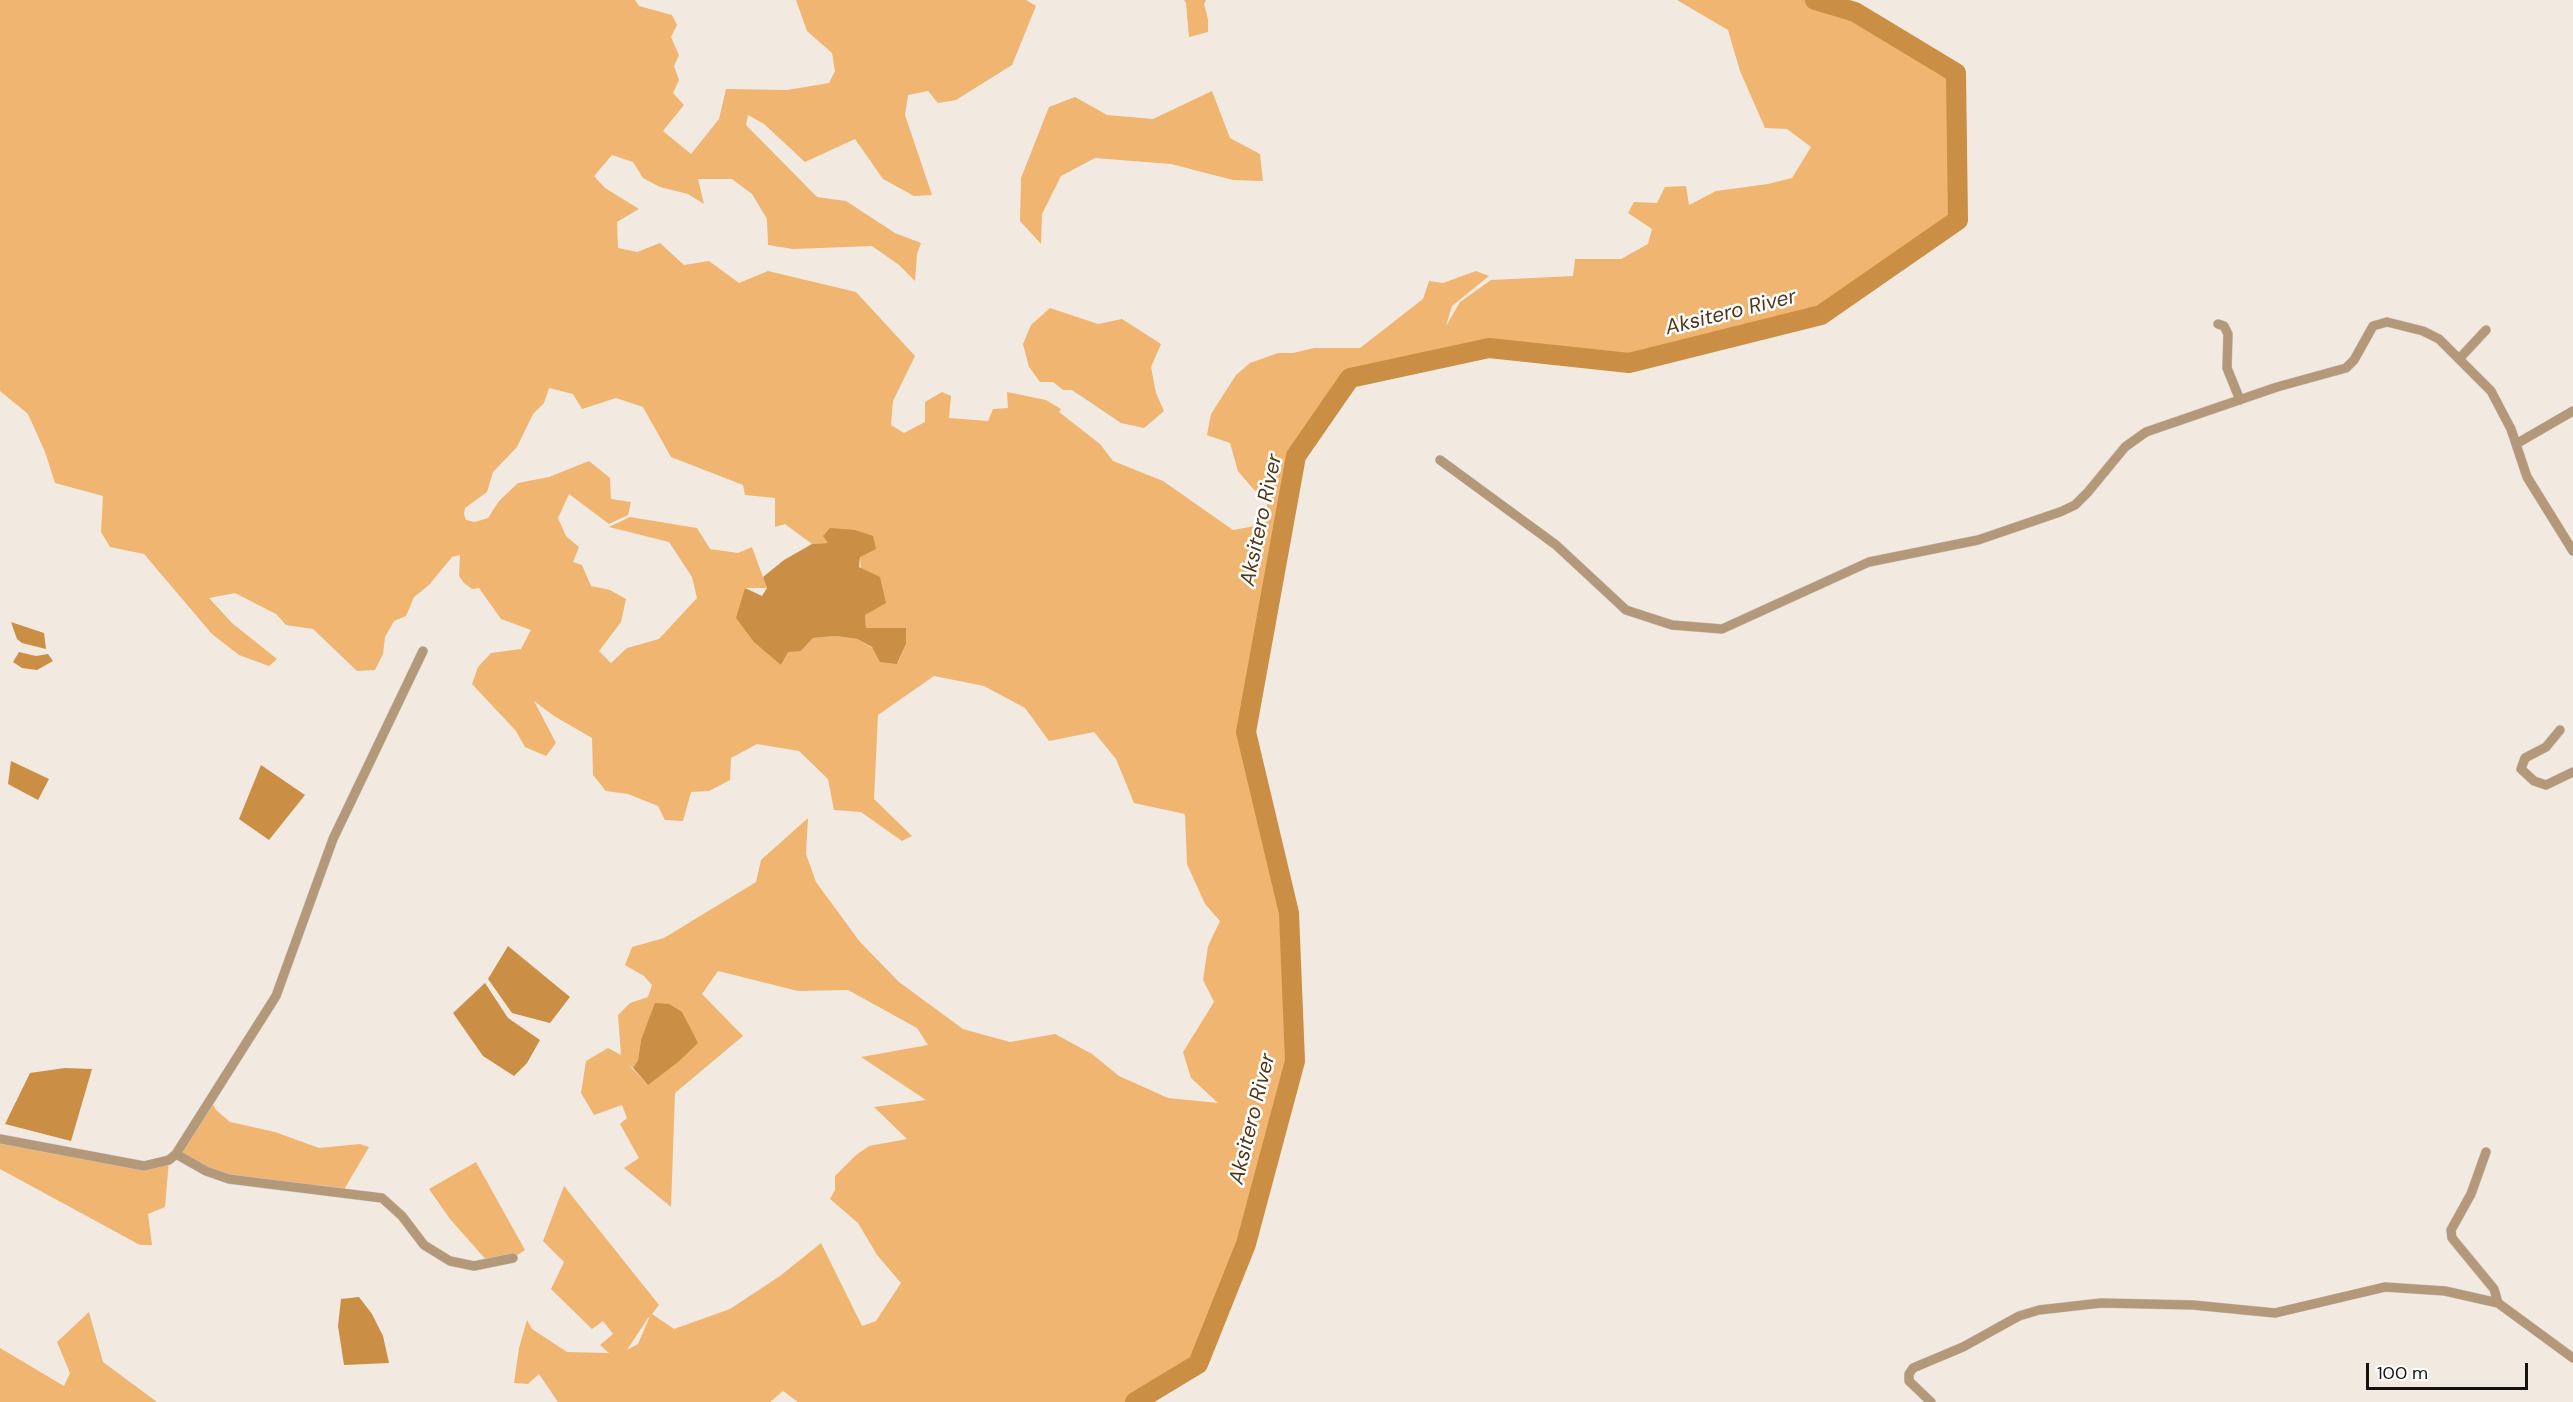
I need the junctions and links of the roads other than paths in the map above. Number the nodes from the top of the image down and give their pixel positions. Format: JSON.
{"nodes":[{"id":1,"x":2218,"y":324,"type":"dead end"},
{"id":2,"x":2486,"y":330,"type":"dead end"},
{"id":3,"x":2459,"y":358,"type":"junction"},
{"id":4,"x":2240,"y":400,"type":"junction"},
{"id":5,"x":2573,"y":411,"type":"edge"},
{"id":6,"x":2516,"y":444,"type":"junction"},
{"id":7,"x":1440,"y":460,"type":"dead end"},
{"id":8,"x":2573,"y":551,"type":"edge"},
{"id":9,"x":423,"y":651,"type":"dead end"},
{"id":10,"x":2560,"y":730,"type":"dead end"},
{"id":11,"x":2573,"y":772,"type":"edge"},
{"id":12,"x":0,"y":1139,"type":"edge"},
{"id":13,"x":2486,"y":1152,"type":"dead end"},
{"id":14,"x":176,"y":1154,"type":"junction"},
{"id":15,"x":513,"y":1258,"type":"dead end"},
{"id":16,"x":2498,"y":1303,"type":"junction"},
{"id":17,"x":2573,"y":1358,"type":"edge"},
{"id":18,"x":1931,"y":1402,"type":"edge"}],
"edges":[{"from":1,"to":4,"type":"street"},
{"from":2,"to":3,"type":"street"},
{"from":3,"to":4,"type":"street"},
{"from":3,"to":6,"type":"street"},
{"from":4,"to":7,"type":"street"},
{"from":5,"to":6,"type":"street"},
{"from":6,"to":8,"type":"street"},
{"from":9,"to":14,"type":"street"},
{"from":10,"to":11,"type":"street"},
{"from":12,"to":14,"type":"street"},
{"from":13,"to":16,"type":"street"},
{"from":14,"to":15,"type":"street"},
{"from":16,"to":17,"type":"street"},
{"from":16,"to":18,"type":"street"}]}
